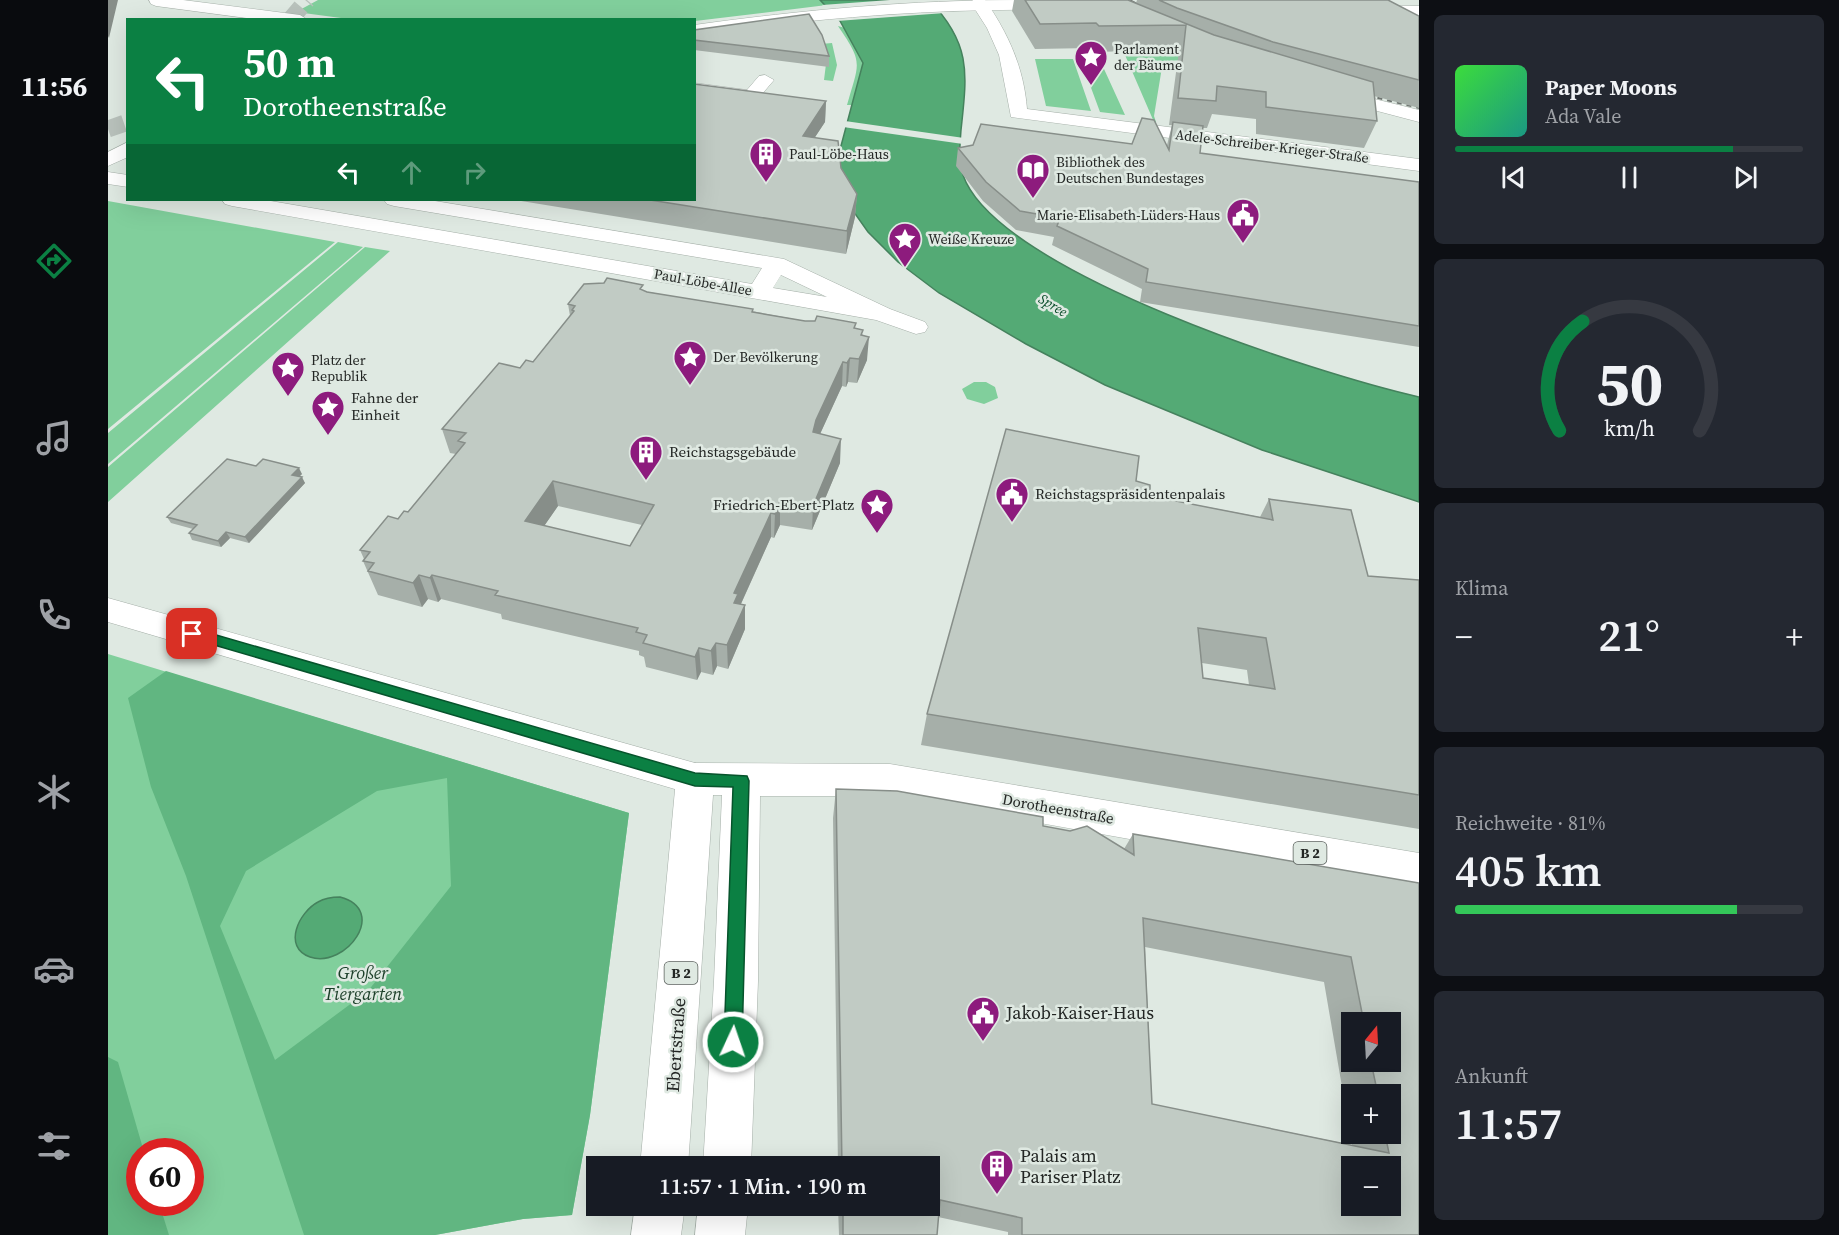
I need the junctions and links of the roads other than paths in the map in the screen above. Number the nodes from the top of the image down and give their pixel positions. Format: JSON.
{"nodes":[{"id":1,"x":156,"y":0,"type":"edge"},
{"id":2,"x":1414,"y":0,"type":"edge"},
{"id":3,"x":977,"y":2,"type":"edge"},
{"id":4,"x":1077,"y":5,"type":"edge"},
{"id":5,"x":1348,"y":5,"type":"edge"},
{"id":6,"x":1419,"y":9,"type":"edge"},
{"id":7,"x":169,"y":18,"type":"edge"},
{"id":8,"x":286,"y":18,"type":"edge"},
{"id":9,"x":696,"y":30,"type":"edge"},
{"id":10,"x":696,"y":71,"type":"edge"},
{"id":11,"x":714,"y":73,"type":"dead end"},
{"id":12,"x":744,"y":77,"type":"dead end"},
{"id":13,"x":696,"y":88,"type":"edge"},
{"id":14,"x":1314,"y":88,"type":"edge"},
{"id":15,"x":1419,"y":116,"type":"edge"},
{"id":16,"x":1419,"y":165,"type":"edge"},
{"id":17,"x":108,"y":178,"type":"edge"},
{"id":18,"x":126,"y":181,"type":"edge"},
{"id":19,"x":247,"y":201,"type":"edge"},
{"id":20,"x":400,"y":201,"type":"edge"},
{"id":21,"x":305,"y":205,"type":"edge"},
{"id":22,"x":776,"y":264,"type":"junction"},
{"id":23,"x":759,"y":292,"type":"junction"},
{"id":24,"x":881,"y":314,"type":"junction"},
{"id":25,"x":916,"y":327,"type":"dead end"},
{"id":26,"x":108,"y":610,"type":"edge"},
{"id":27,"x":695,"y":779,"type":"junction"},
{"id":28,"x":741,"y":781,"type":"junction"},
{"id":29,"x":1419,"y":872,"type":"edge"},
{"id":30,"x":665,"y":1156,"type":"edge"},
{"id":31,"x":728,"y":1156,"type":"edge"},
{"id":32,"x":659,"y":1216,"type":"edge"},
{"id":33,"x":722,"y":1216,"type":"edge"},
{"id":34,"x":656,"y":1235,"type":"edge"},
{"id":35,"x":720,"y":1235,"type":"edge"}],
"edges":[{"from":1,"to":7,"type":"street"},
{"from":1,"to":8,"type":"street"},
{"from":2,"to":6,"type":"street"},
{"from":3,"to":4,"type":"street"},
{"from":3,"to":9,"type":"street"},
{"from":3,"to":16,"type":"street","name":"Adele-Schreiber-Krieger-Straße"},
{"from":5,"to":6,"type":"street"},
{"from":10,"to":11,"type":"street"},
{"from":12,"to":13,"type":"street"},
{"from":14,"to":15,"type":"street"},
{"from":17,"to":18,"type":"street"},
{"from":19,"to":21,"type":"street","name":"Paul-Löbe-Allee"},
{"from":20,"to":22,"type":"street","name":"Paul-Löbe-Allee"},
{"from":21,"to":23,"type":"street","name":"Paul-Löbe-Allee"},
{"from":22,"to":23,"type":"street","name":"Paul-Löbe-Allee"},
{"from":22,"to":24,"type":"street"},
{"from":23,"to":24,"type":"street"},
{"from":24,"to":25,"type":"street"},
{"from":26,"to":27,"type":"street","name":"Dorotheenstraße"},
{"from":27,"to":28,"type":"street","name":"Dorotheenstraße","number":"B 2"},
{"from":27,"to":30,"type":"street","name":"Ebertstraße","number":"B 2"},
{"from":28,"to":29,"type":"street","name":"Dorotheenstraße","number":"B 2"},
{"from":28,"to":31,"type":"street"},
{"from":32,"to":34,"type":"street"},
{"from":33,"to":35,"type":"street"}]}
